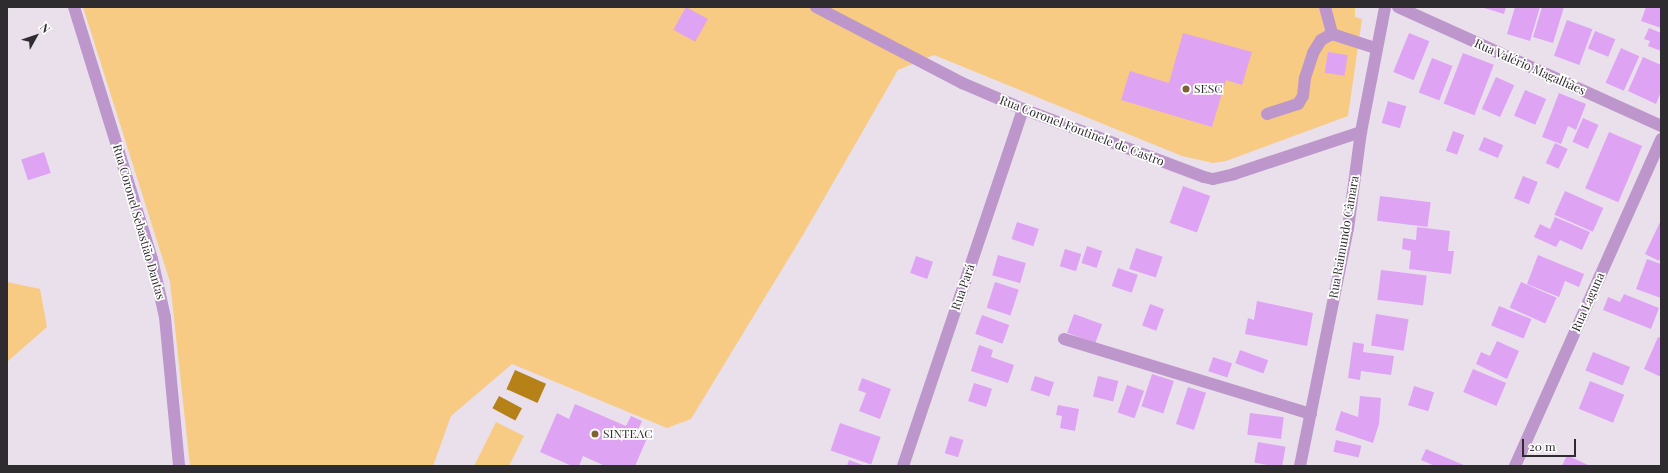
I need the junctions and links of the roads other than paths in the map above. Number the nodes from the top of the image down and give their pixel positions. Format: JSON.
{"nodes":[{"id":1,"x":74,"y":7,"type":"edge"},
{"id":2,"x":816,"y":7,"type":"edge"},
{"id":3,"x":1325,"y":7,"type":"edge"},
{"id":4,"x":1385,"y":7,"type":"edge"},
{"id":5,"x":1398,"y":7,"type":"edge"},
{"id":6,"x":1332,"y":34,"type":"junction"},
{"id":7,"x":1375,"y":48,"type":"junction"},
{"id":8,"x":1023,"y":109,"type":"junction"},
{"id":9,"x":1267,"y":114,"type":"dead end"},
{"id":10,"x":1661,"y":126,"type":"edge"},
{"id":11,"x":1361,"y":132,"type":"junction"},
{"id":12,"x":1661,"y":138,"type":"edge"},
{"id":13,"x":1064,"y":339,"type":"dead end"},
{"id":14,"x":1311,"y":414,"type":"junction"},
{"id":15,"x":179,"y":466,"type":"edge"},
{"id":16,"x":903,"y":466,"type":"edge"},
{"id":17,"x":1300,"y":466,"type":"edge"},
{"id":18,"x":1515,"y":466,"type":"edge"}],
"edges":[{"from":1,"to":15,"type":"street","name":"Rua Coronel Sebastião Dantas"},
{"from":2,"to":8,"type":"street","name":"Rua Coronel Fontinele de Castro"},
{"from":3,"to":6,"type":"street"},
{"from":4,"to":7,"type":"street","name":"Rua Raimundo Câmara"},
{"from":5,"to":10,"type":"street","name":"Rua Valério Magalhães"},
{"from":6,"to":7,"type":"street"},
{"from":6,"to":9,"type":"street"},
{"from":7,"to":11,"type":"street","name":"Rua Raimundo Câmara"},
{"from":8,"to":11,"type":"street","name":"Rua Coronel Fontinele de Castro"},
{"from":8,"to":16,"type":"street","name":"Rua Pará"},
{"from":11,"to":14,"type":"street","name":"Rua Raimundo Câmara"},
{"from":12,"to":18,"type":"street","name":"Rua Laguna"},
{"from":13,"to":14,"type":"street"},
{"from":14,"to":17,"type":"street","name":"Rua Raimundo Câmara"}]}
